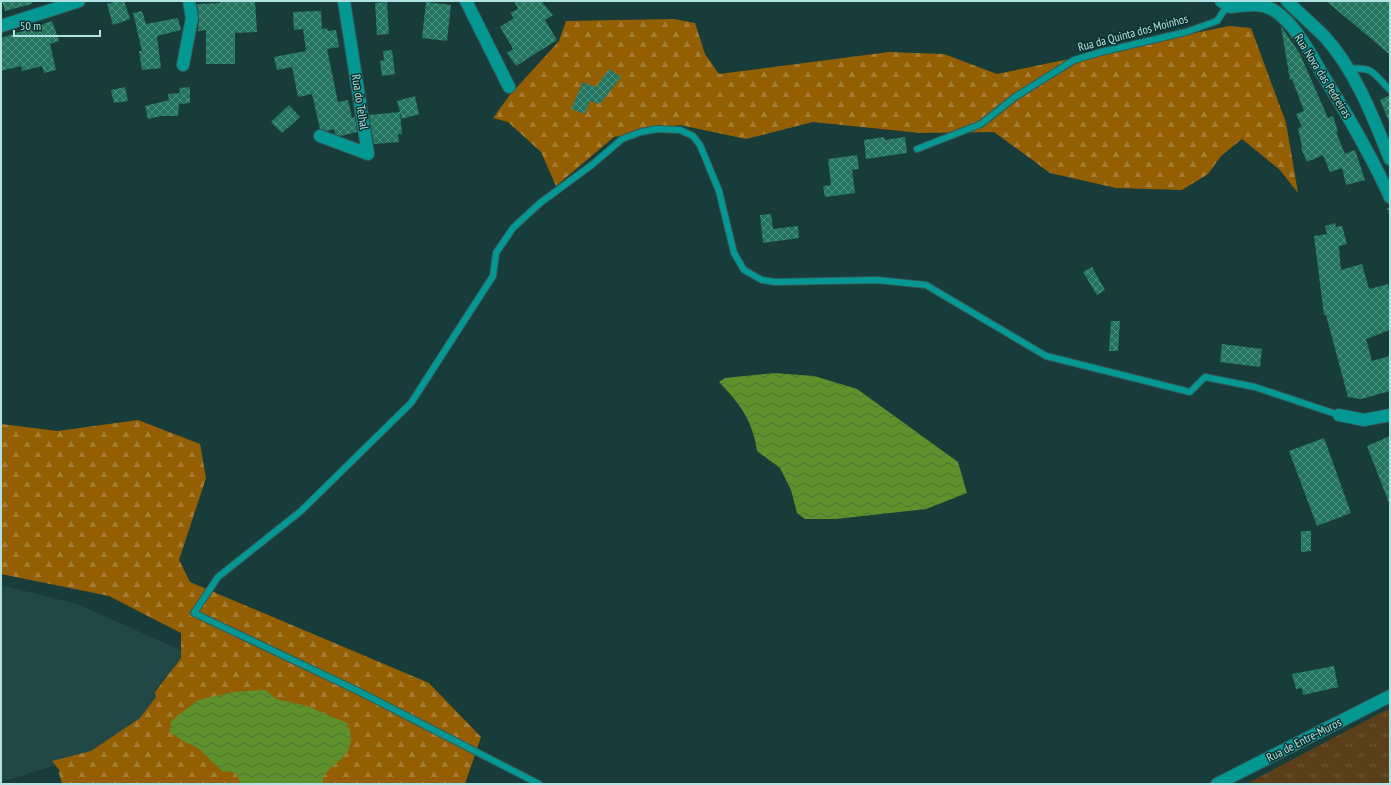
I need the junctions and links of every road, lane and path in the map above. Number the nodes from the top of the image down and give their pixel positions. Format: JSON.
{"nodes":[{"id":1,"x":79,"y":1,"type":"edge"},
{"id":2,"x":189,"y":1,"type":"edge"},
{"id":3,"x":344,"y":1,"type":"edge"},
{"id":4,"x":466,"y":1,"type":"edge"},
{"id":5,"x":1287,"y":1,"type":"edge"},
{"id":6,"x":1224,"y":3,"type":"edge"},
{"id":7,"x":1,"y":26,"type":"edge"},
{"id":8,"x":183,"y":65,"type":"dead end"},
{"id":9,"x":1348,"y":69,"type":"junction"},
{"id":10,"x":509,"y":87,"type":"dead end"},
{"id":11,"x":1390,"y":90,"type":"edge"},
{"id":12,"x":320,"y":136,"type":"dead end"},
{"id":13,"x":916,"y":149,"type":"dead end"},
{"id":14,"x":1390,"y":159,"type":"edge"},
{"id":15,"x":1388,"y":199,"type":"edge"},
{"id":16,"x":1390,"y":214,"type":"edge"},
{"id":17,"x":1339,"y":415,"type":"joint"},
{"id":18,"x":1390,"y":415,"type":"edge"},
{"id":19,"x":1390,"y":696,"type":"edge"},
{"id":20,"x":539,"y":784,"type":"edge"},
{"id":21,"x":1217,"y":784,"type":"edge"}],
"edges":[{"from":1,"to":7,"type":"street"},
{"from":2,"to":8,"type":"street"},
{"from":3,"to":12,"type":"street","name":"Rua do Telhal"},
{"from":4,"to":10,"type":"street"},
{"from":5,"to":9,"type":"street"},
{"from":6,"to":13,"type":"lane","name":"Rua da Quinta dos Moinhos"},
{"from":6,"to":15,"type":"street","name":"Rua Nova das Pedreiras"},
{"from":9,"to":11,"type":"lane"},
{"from":9,"to":14,"type":"street"},
{"from":15,"to":16,"type":"path"},
{"from":17,"to":18,"type":"street"},
{"from":17,"to":20,"type":"lane"},
{"from":19,"to":21,"type":"street","name":"Rua de Entre-Muros"}]}
